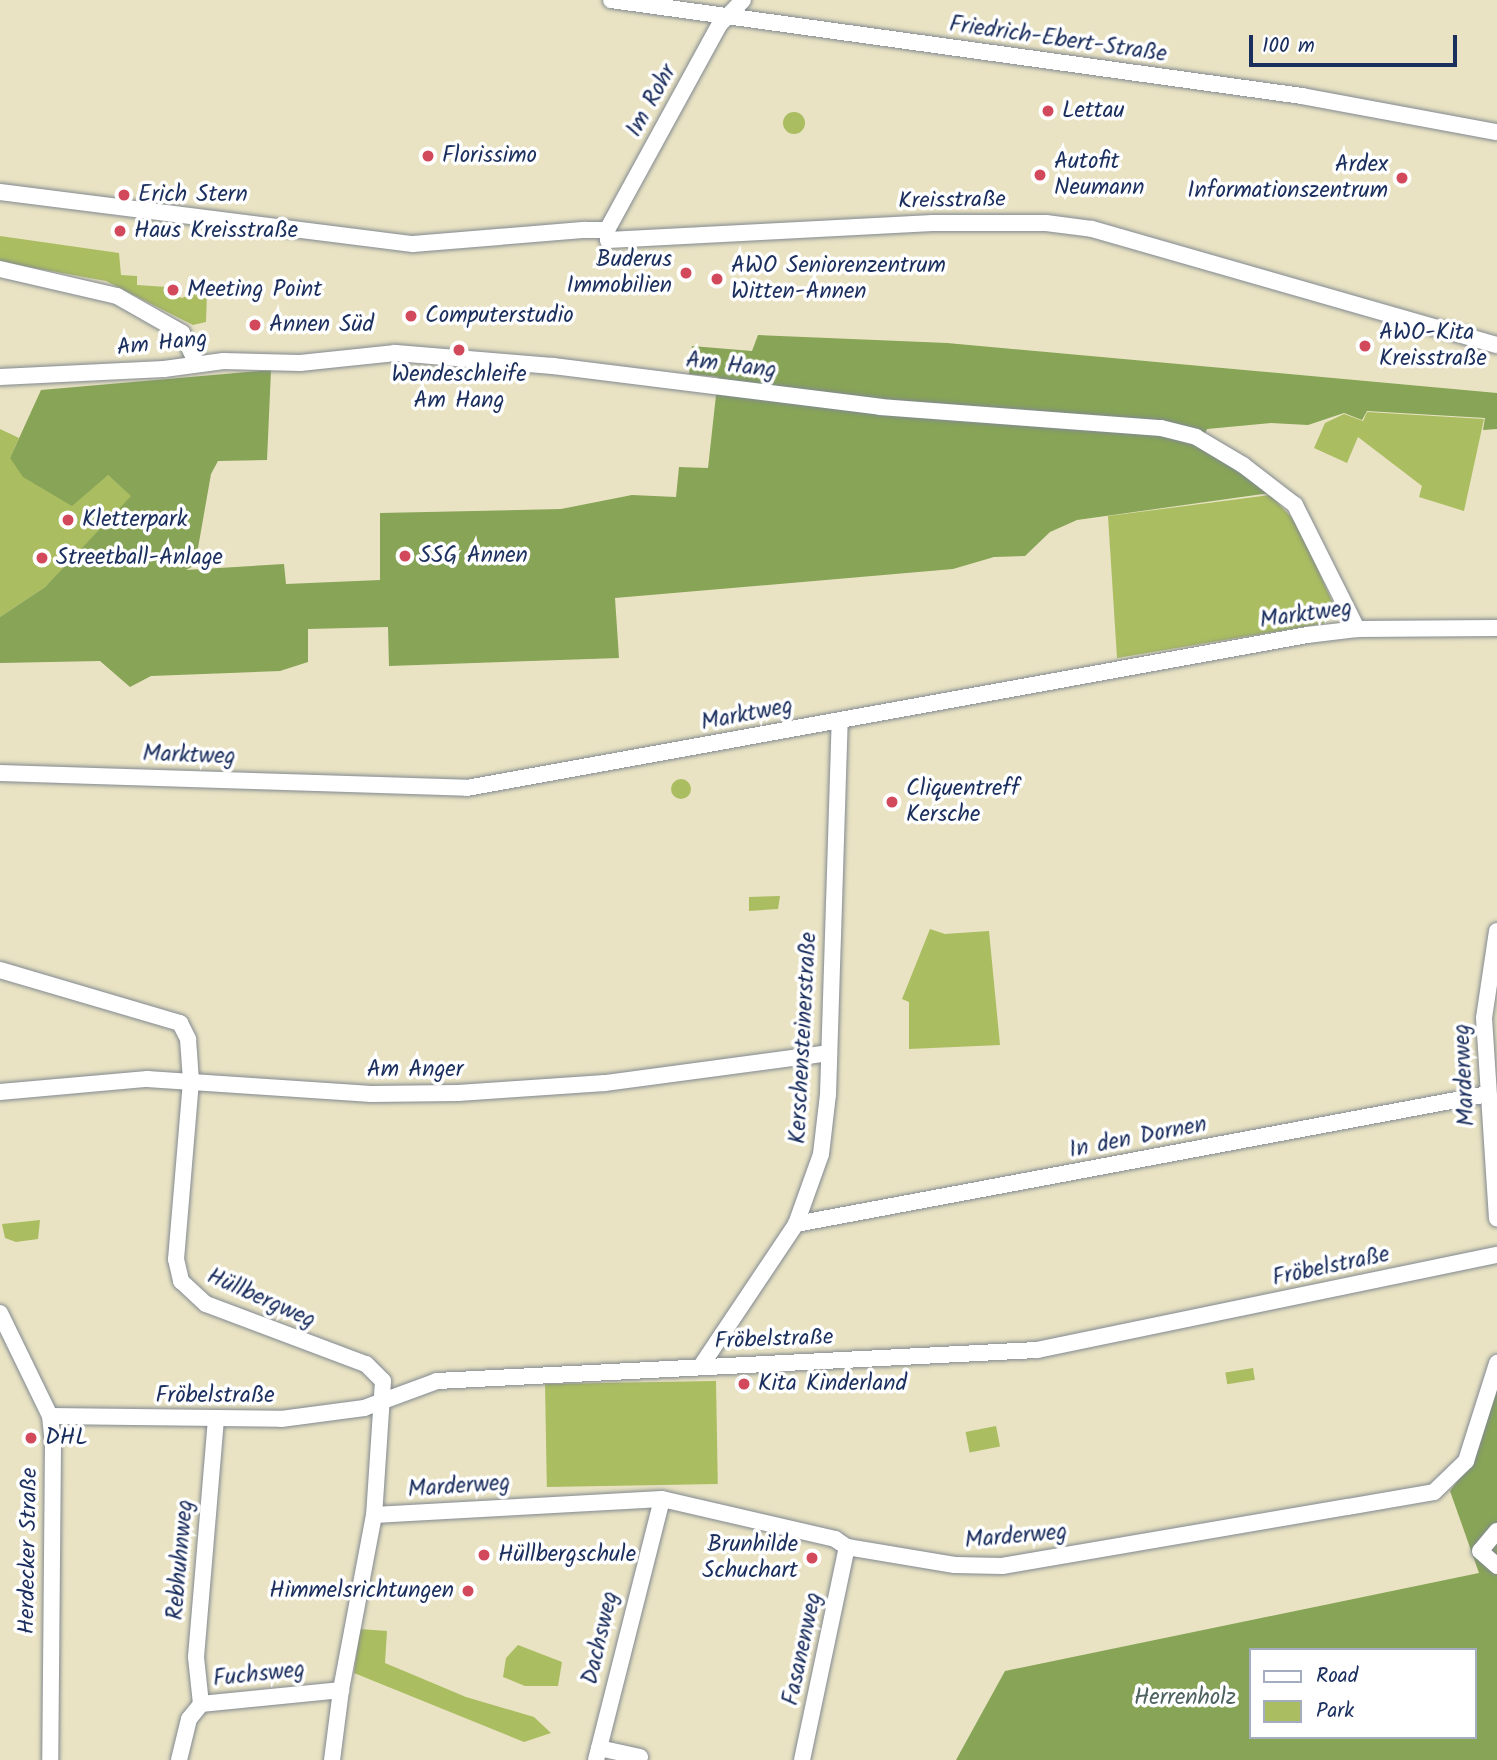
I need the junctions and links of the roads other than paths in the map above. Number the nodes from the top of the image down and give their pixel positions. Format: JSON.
{"nodes":[{"id":1,"x":611,"y":0,"type":"edge"},
{"id":2,"x":743,"y":0,"type":"edge"},
{"id":3,"x":729,"y":18,"type":"junction"},
{"id":4,"x":1497,"y":132,"type":"edge"},
{"id":5,"x":0,"y":192,"type":"edge"},
{"id":6,"x":607,"y":230,"type":"junction"},
{"id":7,"x":0,"y":269,"type":"edge"},
{"id":8,"x":1497,"y":345,"type":"edge"},
{"id":9,"x":197,"y":362,"type":"junction"},
{"id":10,"x":0,"y":377,"type":"edge"},
{"id":11,"x":1497,"y":628,"type":"edge"},
{"id":12,"x":1357,"y":629,"type":"junction"},
{"id":13,"x":840,"y":721,"type":"junction"},
{"id":14,"x":0,"y":773,"type":"edge"},
{"id":15,"x":1497,"y":930,"type":"edge"},
{"id":16,"x":0,"y":970,"type":"edge"},
{"id":17,"x":829,"y":1053,"type":"junction"},
{"id":18,"x":191,"y":1081,"type":"junction"},
{"id":19,"x":0,"y":1092,"type":"edge"},
{"id":20,"x":1488,"y":1094,"type":"junction"},
{"id":21,"x":1497,"y":1219,"type":"edge"},
{"id":22,"x":796,"y":1224,"type":"junction"},
{"id":23,"x":1497,"y":1255,"type":"edge"},
{"id":24,"x":0,"y":1313,"type":"edge"},
{"id":25,"x":1497,"y":1363,"type":"edge"},
{"id":26,"x":701,"y":1366,"type":"junction"},
{"id":27,"x":384,"y":1401,"type":"junction"},
{"id":28,"x":50,"y":1416,"type":"junction"},
{"id":29,"x":216,"y":1419,"type":"junction"},
{"id":30,"x":662,"y":1499,"type":"junction"},
{"id":31,"x":374,"y":1515,"type":"junction"},
{"id":32,"x":1497,"y":1531,"type":"edge"},
{"id":33,"x":847,"y":1547,"type":"junction"},
{"id":34,"x":1497,"y":1566,"type":"edge"},
{"id":35,"x":341,"y":1690,"type":"junction"},
{"id":36,"x":201,"y":1704,"type":"junction"},
{"id":37,"x":598,"y":1754,"type":"edge"},
{"id":38,"x":640,"y":1757,"type":"dead end"},
{"id":39,"x":50,"y":1760,"type":"edge"},
{"id":40,"x":179,"y":1760,"type":"edge"},
{"id":41,"x":332,"y":1760,"type":"edge"},
{"id":42,"x":802,"y":1760,"type":"edge"}],
"edges":[{"from":1,"to":3,"type":"street","name":"Friedrich-Ebert-Straße"},
{"from":2,"to":3,"type":"street","name":"Im Rohr"},
{"from":3,"to":4,"type":"street","name":"Friedrich-Ebert-Straße"},
{"from":3,"to":6,"type":"street","name":"Im Rohr"},
{"from":5,"to":6,"type":"street","name":"Kreisstraße"},
{"from":6,"to":8,"type":"street","name":"Kreisstraße"},
{"from":7,"to":9,"type":"street"},
{"from":9,"to":10,"type":"street","name":"Am Hang"},
{"from":9,"to":12,"type":"street","name":"Am Hang"},
{"from":11,"to":12,"type":"street","name":"Marktweg"},
{"from":12,"to":13,"type":"street","name":"Marktweg"},
{"from":13,"to":14,"type":"street","name":"Marktweg"},
{"from":13,"to":17,"type":"street","name":"Kerschensteinerstraße"},
{"from":15,"to":20,"type":"street","name":"Marderweg"},
{"from":16,"to":18,"type":"street","name":"Hüllbergweg"},
{"from":17,"to":18,"type":"street","name":"Am Anger"},
{"from":17,"to":22,"type":"street","name":"Kerschensteinerstraße"},
{"from":18,"to":19,"type":"street","name":"Am Anger"},
{"from":18,"to":27,"type":"street","name":"Hüllbergweg"},
{"from":20,"to":21,"type":"street","name":"Marderweg"},
{"from":20,"to":22,"type":"street","name":"In den Dornen"},
{"from":22,"to":26,"type":"street","name":"Kerschensteinerstraße"},
{"from":23,"to":26,"type":"street","name":"Fröbelstraße"},
{"from":24,"to":28,"type":"street","name":"Herdecker Straße"},
{"from":25,"to":33,"type":"street","name":"Marderweg"},
{"from":26,"to":27,"type":"street","name":"Fröbelstraße"},
{"from":27,"to":29,"type":"street","name":"Fröbelstraße"},
{"from":27,"to":31,"type":"street","name":"Hüllbergweg"},
{"from":28,"to":29,"type":"street","name":"Fröbelstraße"},
{"from":28,"to":39,"type":"street","name":"Herdecker Straße"},
{"from":29,"to":36,"type":"street","name":"Rebhuhnweg"},
{"from":30,"to":31,"type":"street","name":"Marderweg"},
{"from":30,"to":33,"type":"street","name":"Marderweg"},
{"from":30,"to":37,"type":"street","name":"Dachsweg"},
{"from":31,"to":35,"type":"street","name":"Hüllbergweg"},
{"from":32,"to":34,"type":"street"},
{"from":33,"to":42,"type":"street","name":"Fasanenweg"},
{"from":35,"to":36,"type":"street","name":"Fuchsweg"},
{"from":35,"to":41,"type":"street","name":"Hüllbergweg"},
{"from":36,"to":40,"type":"street","name":"Fuchsweg"},
{"from":37,"to":38,"type":"street","name":"Dachsweg"}]}
